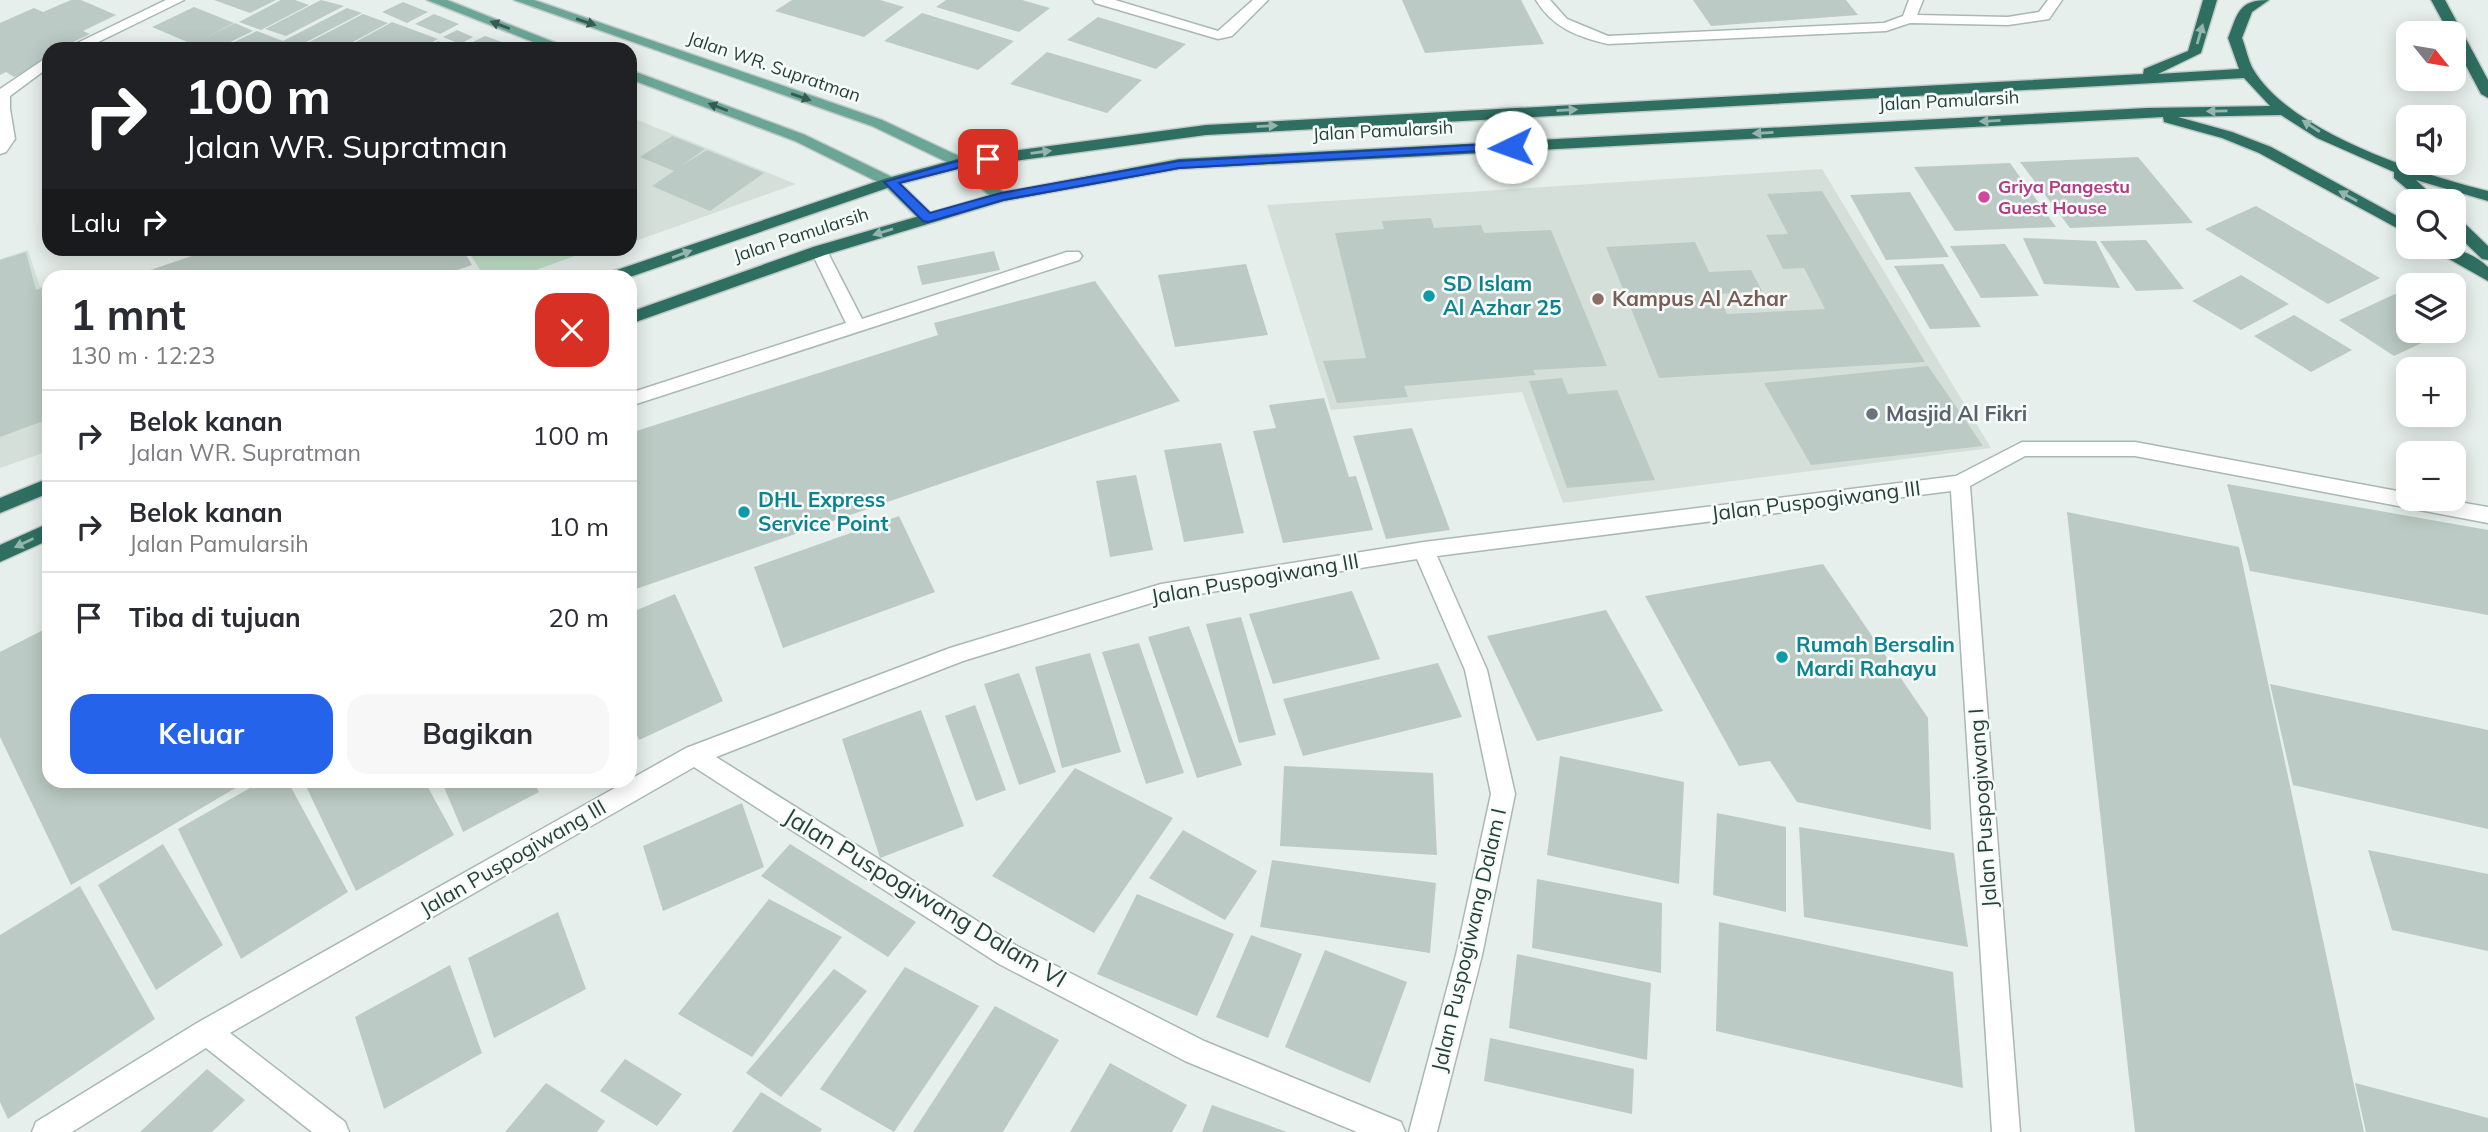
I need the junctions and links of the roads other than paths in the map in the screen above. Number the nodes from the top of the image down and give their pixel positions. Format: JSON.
{"nodes":[{"id":1,"x":177,"y":0,"type":"edge"},
{"id":2,"x":434,"y":0,"type":"edge"},
{"id":3,"x":521,"y":0,"type":"edge"},
{"id":4,"x":1100,"y":0,"type":"edge"},
{"id":5,"x":1261,"y":0,"type":"edge"},
{"id":6,"x":1543,"y":0,"type":"edge"},
{"id":7,"x":1916,"y":0,"type":"edge"},
{"id":8,"x":2054,"y":0,"type":"edge"},
{"id":9,"x":2210,"y":0,"type":"edge"},
{"id":10,"x":2262,"y":0,"type":"edge"},
{"id":11,"x":2438,"y":0,"type":"edge"},
{"id":12,"x":1909,"y":19,"type":"junction"},
{"id":13,"x":87,"y":42,"type":"edge"},
{"id":14,"x":545,"y":42,"type":"edge"},
{"id":15,"x":42,"y":65,"type":"edge"},
{"id":16,"x":2249,"y":74,"type":"junction"},
{"id":17,"x":637,"y":77,"type":"edge"},
{"id":18,"x":2102,"y":80,"type":"junction"},
{"id":19,"x":2488,"y":94,"type":"edge"},
{"id":20,"x":2286,"y":110,"type":"junction"},
{"id":21,"x":2147,"y":113,"type":"junction"},
{"id":22,"x":0,"y":149,"type":"edge"},
{"id":23,"x":961,"y":163,"type":"junction"},
{"id":24,"x":2393,"y":168,"type":"junction"},
{"id":25,"x":890,"y":182,"type":"junction"},
{"id":26,"x":2417,"y":189,"type":"edge"},
{"id":27,"x":1001,"y":197,"type":"junction"},
{"id":28,"x":2488,"y":197,"type":"edge"},
{"id":29,"x":928,"y":218,"type":"junction"},
{"id":30,"x":2396,"y":222,"type":"edge"},
{"id":31,"x":2466,"y":234,"type":"edge"},
{"id":32,"x":819,"y":251,"type":"junction"},
{"id":33,"x":2488,"y":255,"type":"edge"},
{"id":34,"x":1073,"y":256,"type":"dead end"},
{"id":35,"x":2464,"y":259,"type":"edge"},
{"id":36,"x":634,"y":270,"type":"edge"},
{"id":37,"x":2488,"y":276,"type":"edge"},
{"id":38,"x":637,"y":316,"type":"edge"},
{"id":39,"x":856,"y":325,"type":"junction"},
{"id":40,"x":637,"y":398,"type":"edge"},
{"id":41,"x":1960,"y":483,"type":"junction"},
{"id":42,"x":42,"y":488,"type":"edge"},
{"id":43,"x":0,"y":506,"type":"edge"},
{"id":44,"x":2488,"y":515,"type":"edge"},
{"id":45,"x":42,"y":534,"type":"edge"},
{"id":46,"x":1424,"y":550,"type":"junction"},
{"id":47,"x":0,"y":554,"type":"edge"},
{"id":48,"x":694,"y":755,"type":"junction"},
{"id":49,"x":637,"y":787,"type":"edge"},
{"id":50,"x":636,"y":788,"type":"edge"},
{"id":51,"x":207,"y":1032,"type":"junction"},
{"id":52,"x":46,"y":1132,"type":"edge"},
{"id":53,"x":335,"y":1132,"type":"edge"},
{"id":54,"x":1391,"y":1132,"type":"edge"},
{"id":55,"x":1423,"y":1132,"type":"edge"},
{"id":56,"x":2006,"y":1132,"type":"edge"}],
"edges":[{"from":1,"to":13,"type":"street"},
{"from":14,"to":2,"type":"main road","one_way":true},
{"from":3,"to":23,"type":"main road","name":"Jalan WR. Supratman","one_way":true},
{"from":4,"to":5,"type":"street"},
{"from":6,"to":12,"type":"street"},
{"from":7,"to":12,"type":"street"},
{"from":8,"to":12,"type":"street"},
{"from":18,"to":9,"type":"highway","one_way":true},
{"from":10,"to":16,"type":"highway"},
{"from":11,"to":19,"type":"highway"},
{"from":15,"to":22,"type":"street"},
{"from":16,"to":18,"type":"highway","name":"Jalan Pamularsih"},
{"from":16,"to":20,"type":"highway"},
{"from":25,"to":17,"type":"main road","one_way":true},
{"from":23,"to":18,"type":"highway","name":"Jalan Pamularsih","one_way":true},
{"from":20,"to":21,"type":"highway","name":"Jalan Pamularsih","one_way":true},
{"from":24,"to":20,"type":"highway","one_way":true},
{"from":21,"to":27,"type":"highway","name":"Jalan Pamularsih","one_way":true},
{"from":30,"to":21,"type":"highway","one_way":true},
{"from":23,"to":25,"type":"highway","name":"Jalan Pamularsih"},
{"from":23,"to":27,"type":"main road","name":"Jalan WR. Supratman"},
{"from":24,"to":26,"type":"highway"},
{"from":24,"to":28,"type":"highway"},
{"from":25,"to":29,"type":"main road"},
{"from":36,"to":25,"type":"highway","name":"Jalan Pamularsih","one_way":true},
{"from":27,"to":29,"type":"highway","name":"Jalan Pamularsih"},
{"from":29,"to":32,"type":"highway","name":"Jalan Pamularsih","one_way":true},
{"from":31,"to":33,"type":"highway"},
{"from":32,"to":38,"type":"highway","name":"Jalan Pamularsih"},
{"from":32,"to":39,"type":"street"},
{"from":34,"to":39,"type":"street"},
{"from":35,"to":37,"type":"highway"},
{"from":39,"to":40,"type":"street"},
{"from":41,"to":44,"type":"street","name":"Jalan Puspogiwang III"},
{"from":41,"to":46,"type":"street","name":"Jalan Puspogiwang III"},
{"from":41,"to":56,"type":"street","name":"Jalan Puspogiwang I"},
{"from":42,"to":43,"type":"highway"},
{"from":45,"to":47,"type":"highway","one_way":true},
{"from":46,"to":48,"type":"street","name":"Jalan Puspogiwang III"},
{"from":46,"to":55,"type":"street","name":"Jalan Puspogiwang Dalam I"},
{"from":48,"to":49,"type":"street","name":"Jalan Puspogiwang III"},
{"from":48,"to":54,"type":"street","name":"Jalan Puspogiwang Dalam VI"},
{"from":50,"to":51,"type":"street","name":"Jalan Puspogiwang III"},
{"from":51,"to":52,"type":"street","name":"Jalan Puspogiwang III"},
{"from":51,"to":53,"type":"street"}]}
